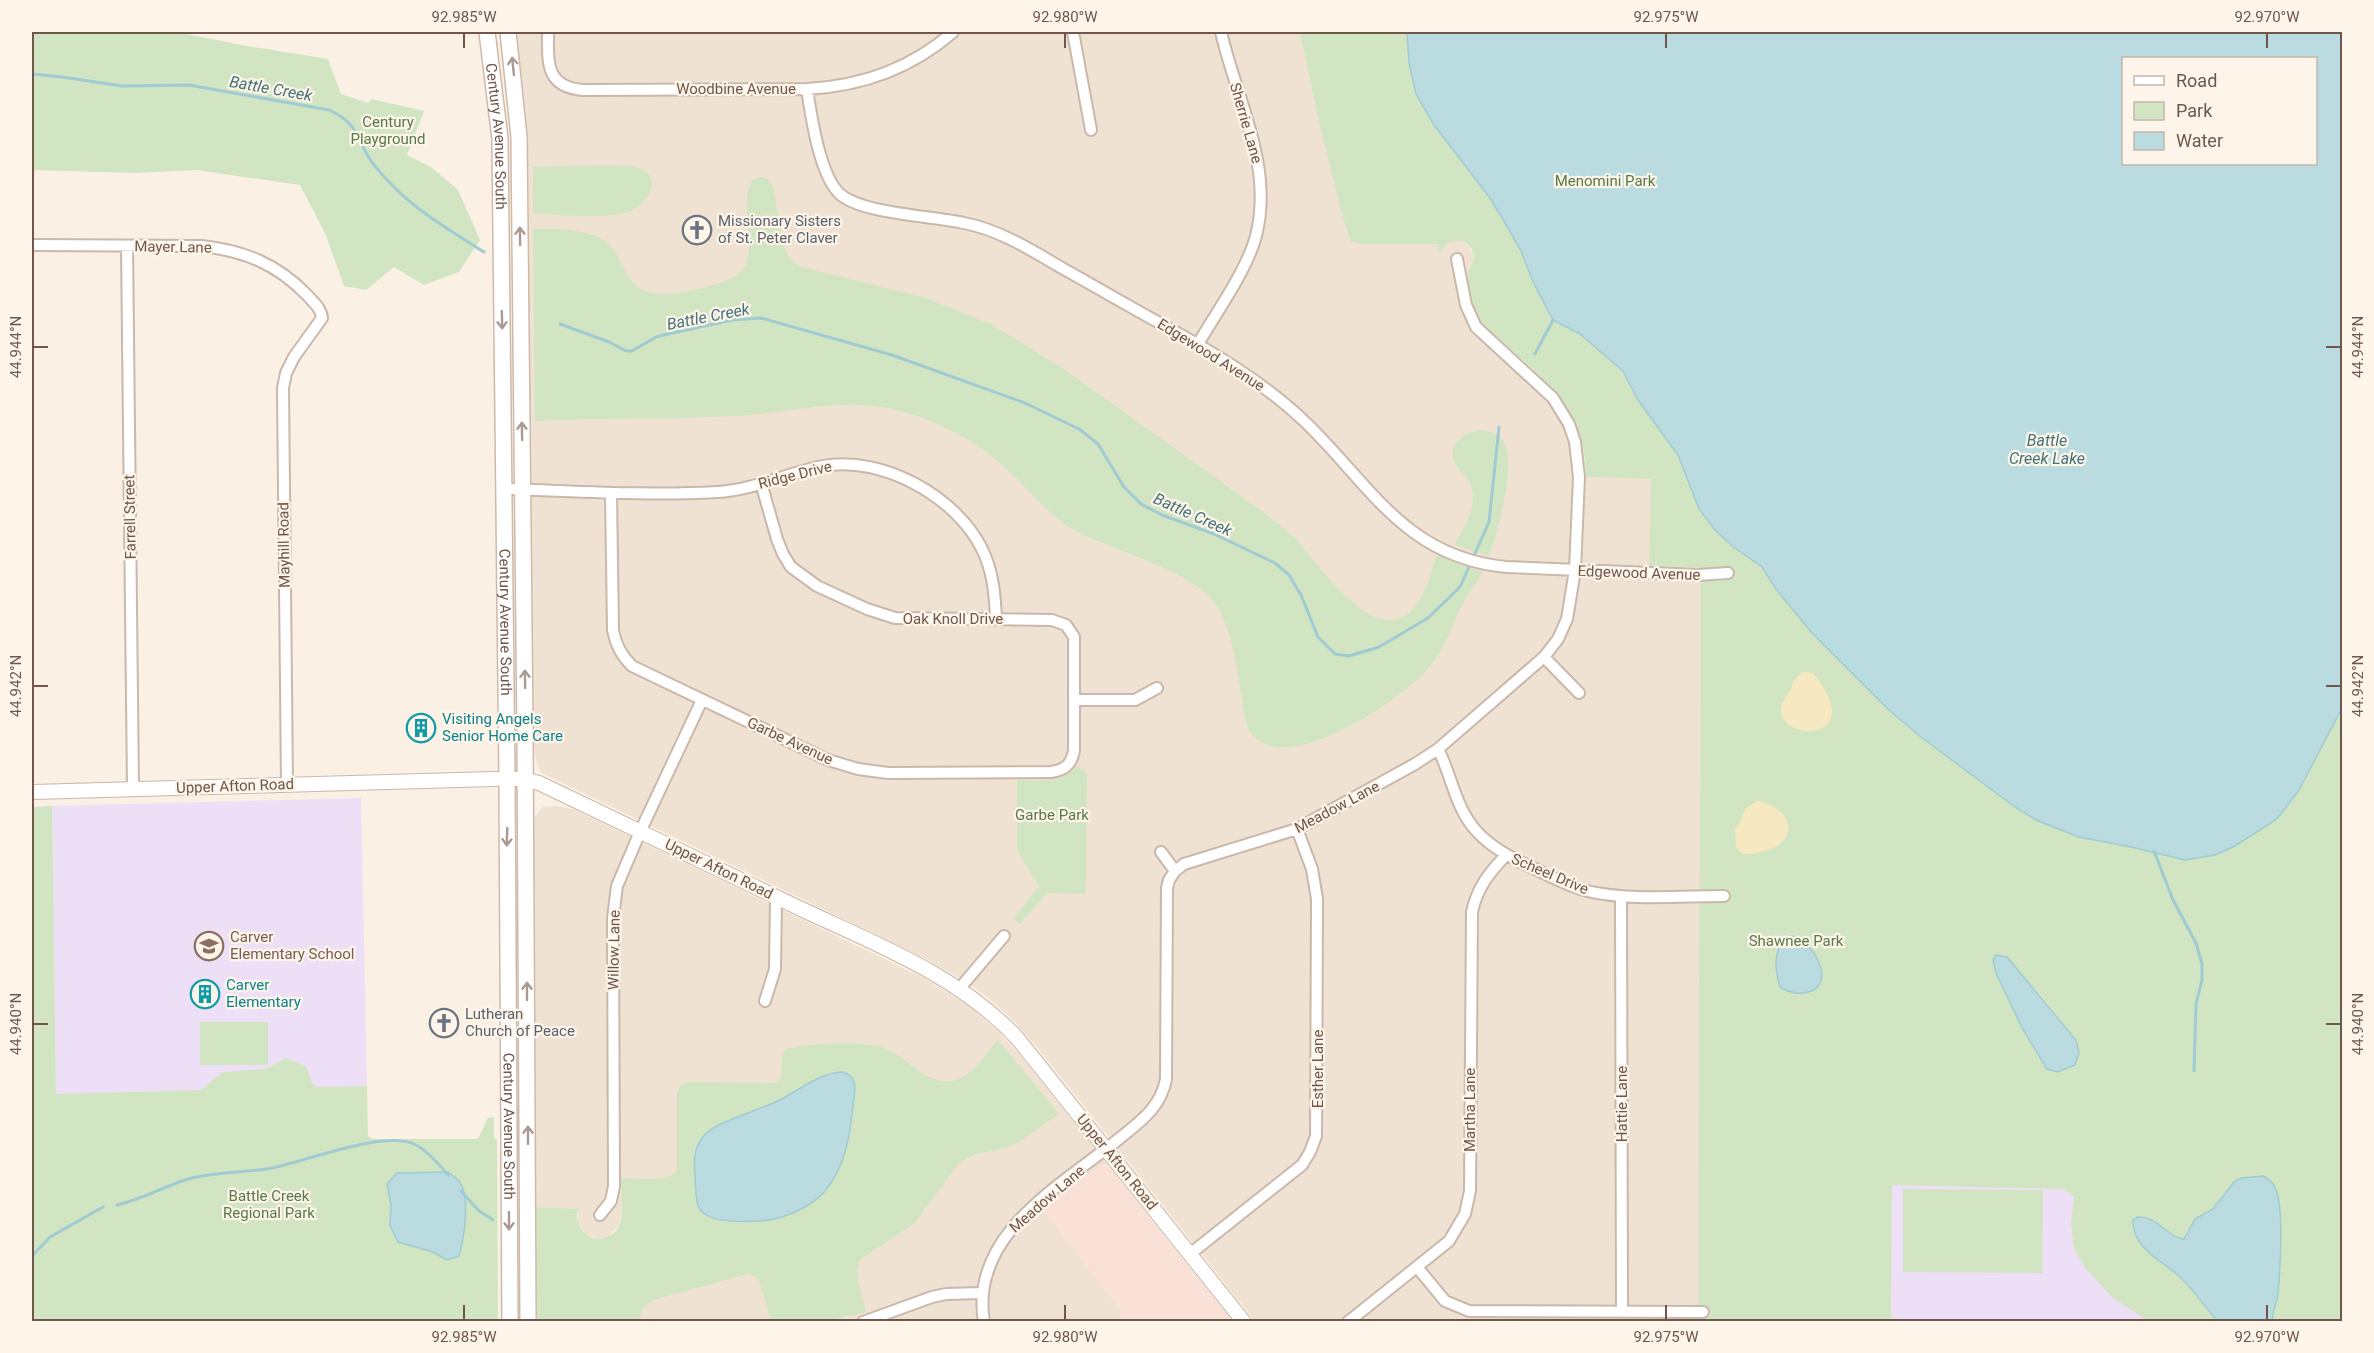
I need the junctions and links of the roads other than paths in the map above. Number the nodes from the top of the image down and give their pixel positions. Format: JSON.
{"nodes":[{"id":1,"x":487,"y":32,"type":"edge"},
{"id":2,"x":508,"y":32,"type":"edge"},
{"id":3,"x":548,"y":32,"type":"edge"},
{"id":4,"x":953,"y":32,"type":"edge"},
{"id":5,"x":1073,"y":32,"type":"edge"},
{"id":6,"x":1221,"y":32,"type":"edge"},
{"id":7,"x":807,"y":89,"type":"junction"},
{"id":8,"x":1091,"y":130,"type":"dead end"},
{"id":9,"x":32,"y":246,"type":"edge"},
{"id":10,"x":127,"y":246,"type":"junction"},
{"id":11,"x":1457,"y":259,"type":"dead end"},
{"id":12,"x":322,"y":318,"type":"joint"},
{"id":13,"x":1198,"y":344,"type":"junction"},
{"id":14,"x":761,"y":483,"type":"junction"},
{"id":15,"x":504,"y":489,"type":"junction"},
{"id":16,"x":523,"y":490,"type":"junction"},
{"id":17,"x":611,"y":493,"type":"junction"},
{"id":18,"x":1575,"y":570,"type":"junction"},
{"id":19,"x":1728,"y":573,"type":"dead end"},
{"id":20,"x":996,"y":619,"type":"junction"},
{"id":21,"x":1544,"y":657,"type":"junction"},
{"id":22,"x":1157,"y":688,"type":"dead end"},
{"id":23,"x":1579,"y":693,"type":"dead end"},
{"id":24,"x":702,"y":700,"type":"junction"},
{"id":25,"x":1075,"y":700,"type":"junction"},
{"id":26,"x":1438,"y":749,"type":"junction"},
{"id":27,"x":507,"y":779,"type":"junction"},
{"id":28,"x":526,"y":779,"type":"junction"},
{"id":29,"x":287,"y":784,"type":"junction"},
{"id":30,"x":133,"y":789,"type":"junction"},
{"id":31,"x":32,"y":792,"type":"edge"},
{"id":32,"x":1298,"y":830,"type":"junction"},
{"id":33,"x":640,"y":832,"type":"junction"},
{"id":34,"x":1161,"y":852,"type":"dead end"},
{"id":35,"x":1506,"y":855,"type":"junction"},
{"id":36,"x":1174,"y":871,"type":"junction"},
{"id":37,"x":1621,"y":896,"type":"junction"},
{"id":38,"x":1724,"y":896,"type":"dead end"},
{"id":39,"x":776,"y":897,"type":"junction"},
{"id":40,"x":1004,"y":936,"type":"dead end"},
{"id":41,"x":960,"y":988,"type":"junction"},
{"id":42,"x":765,"y":1001,"type":"dead end"},
{"id":43,"x":1106,"y":1149,"type":"junction"},
{"id":44,"x":600,"y":1215,"type":"dead end"},
{"id":45,"x":1190,"y":1254,"type":"junction"},
{"id":46,"x":1417,"y":1267,"type":"junction"},
{"id":47,"x":982,"y":1293,"type":"junction"},
{"id":48,"x":1622,"y":1311,"type":"junction"},
{"id":49,"x":1703,"y":1312,"type":"dead end"},
{"id":50,"x":510,"y":1322,"type":"edge"},
{"id":51,"x":528,"y":1322,"type":"edge"},
{"id":52,"x":862,"y":1322,"type":"edge"},
{"id":53,"x":984,"y":1322,"type":"edge"},
{"id":54,"x":1244,"y":1322,"type":"edge"},
{"id":55,"x":1348,"y":1322,"type":"edge"}],
"edges":[{"from":1,"to":15,"type":"main road","name":"Century Avenue South","one_way":true},
{"from":16,"to":2,"type":"main road","name":"Century Avenue South","one_way":true},
{"from":3,"to":7,"type":"street","name":"Woodbine Avenue"},
{"from":4,"to":7,"type":"street","name":"Woodbine Avenue"},
{"from":5,"to":8,"type":"street"},
{"from":6,"to":13,"type":"street","name":"Sherrie Lane"},
{"from":7,"to":13,"type":"street","name":"Edgewood Avenue"},
{"from":9,"to":10,"type":"street","name":"Mayer Lane"},
{"from":10,"to":12,"type":"street","name":"Mayer Lane"},
{"from":10,"to":30,"type":"street","name":"Farrell Street"},
{"from":11,"to":18,"type":"street","name":"Meadow Lane"},
{"from":12,"to":29,"type":"street","name":"Mayhill Road"},
{"from":13,"to":18,"type":"street","name":"Edgewood Avenue"},
{"from":14,"to":17,"type":"street","name":"Ridge Drive"},
{"from":14,"to":20,"type":"street","name":"Oak Knoll Drive"},
{"from":14,"to":20,"type":"street","name":"Ridge Drive"},
{"from":15,"to":16,"type":"street","name":"Ridge Drive"},
{"from":15,"to":27,"type":"main road","name":"Century Avenue South"},
{"from":16,"to":17,"type":"street","name":"Ridge Drive"},
{"from":28,"to":16,"type":"main road","name":"Century Avenue South","one_way":true},
{"from":17,"to":24,"type":"street","name":"Garbe Avenue"},
{"from":18,"to":19,"type":"street","name":"Edgewood Avenue"},
{"from":18,"to":21,"type":"street","name":"Meadow Lane"},
{"from":20,"to":25,"type":"street","name":"Oak Knoll Drive"},
{"from":21,"to":23,"type":"street"},
{"from":21,"to":26,"type":"street","name":"Meadow Lane"},
{"from":22,"to":25,"type":"street"},
{"from":24,"to":25,"type":"street","name":"Garbe Avenue"},
{"from":24,"to":33,"type":"street","name":"Willow Lane"},
{"from":26,"to":32,"type":"street","name":"Meadow Lane"},
{"from":26,"to":35,"type":"street","name":"Scheel Drive"},
{"from":27,"to":28,"type":"street","name":"Upper Afton Road"},
{"from":27,"to":29,"type":"street","name":"Upper Afton Road"},
{"from":27,"to":50,"type":"main road","name":"Century Avenue South","one_way":true},
{"from":28,"to":33,"type":"street","name":"Upper Afton Road"},
{"from":51,"to":28,"type":"main road","name":"Century Avenue South","one_way":true},
{"from":29,"to":30,"type":"street","name":"Upper Afton Road"},
{"from":30,"to":31,"type":"street","name":"Upper Afton Road"},
{"from":32,"to":36,"type":"street","name":"Meadow Lane"},
{"from":32,"to":45,"type":"street","name":"Esther Lane"},
{"from":33,"to":39,"type":"street","name":"Upper Afton Road"},
{"from":33,"to":44,"type":"street","name":"Willow Lane"},
{"from":34,"to":36,"type":"street"},
{"from":35,"to":37,"type":"street","name":"Scheel Drive"},
{"from":35,"to":46,"type":"street","name":"Martha Lane"},
{"from":36,"to":43,"type":"street","name":"Meadow Lane"},
{"from":37,"to":38,"type":"street","name":"Scheel Drive"},
{"from":37,"to":48,"type":"street","name":"Hattie Lane"},
{"from":39,"to":41,"type":"street","name":"Upper Afton Road"},
{"from":39,"to":42,"type":"street"},
{"from":40,"to":41,"type":"street"},
{"from":41,"to":43,"type":"street","name":"Upper Afton Road"},
{"from":43,"to":45,"type":"street","name":"Upper Afton Road"},
{"from":43,"to":47,"type":"street","name":"Meadow Lane"},
{"from":45,"to":54,"type":"street","name":"Upper Afton Road"},
{"from":46,"to":48,"type":"street"},
{"from":46,"to":55,"type":"street","name":"Martha Lane"},
{"from":47,"to":52,"type":"street"},
{"from":47,"to":53,"type":"street","name":"Meadow Lane"},
{"from":48,"to":49,"type":"street"}]}
